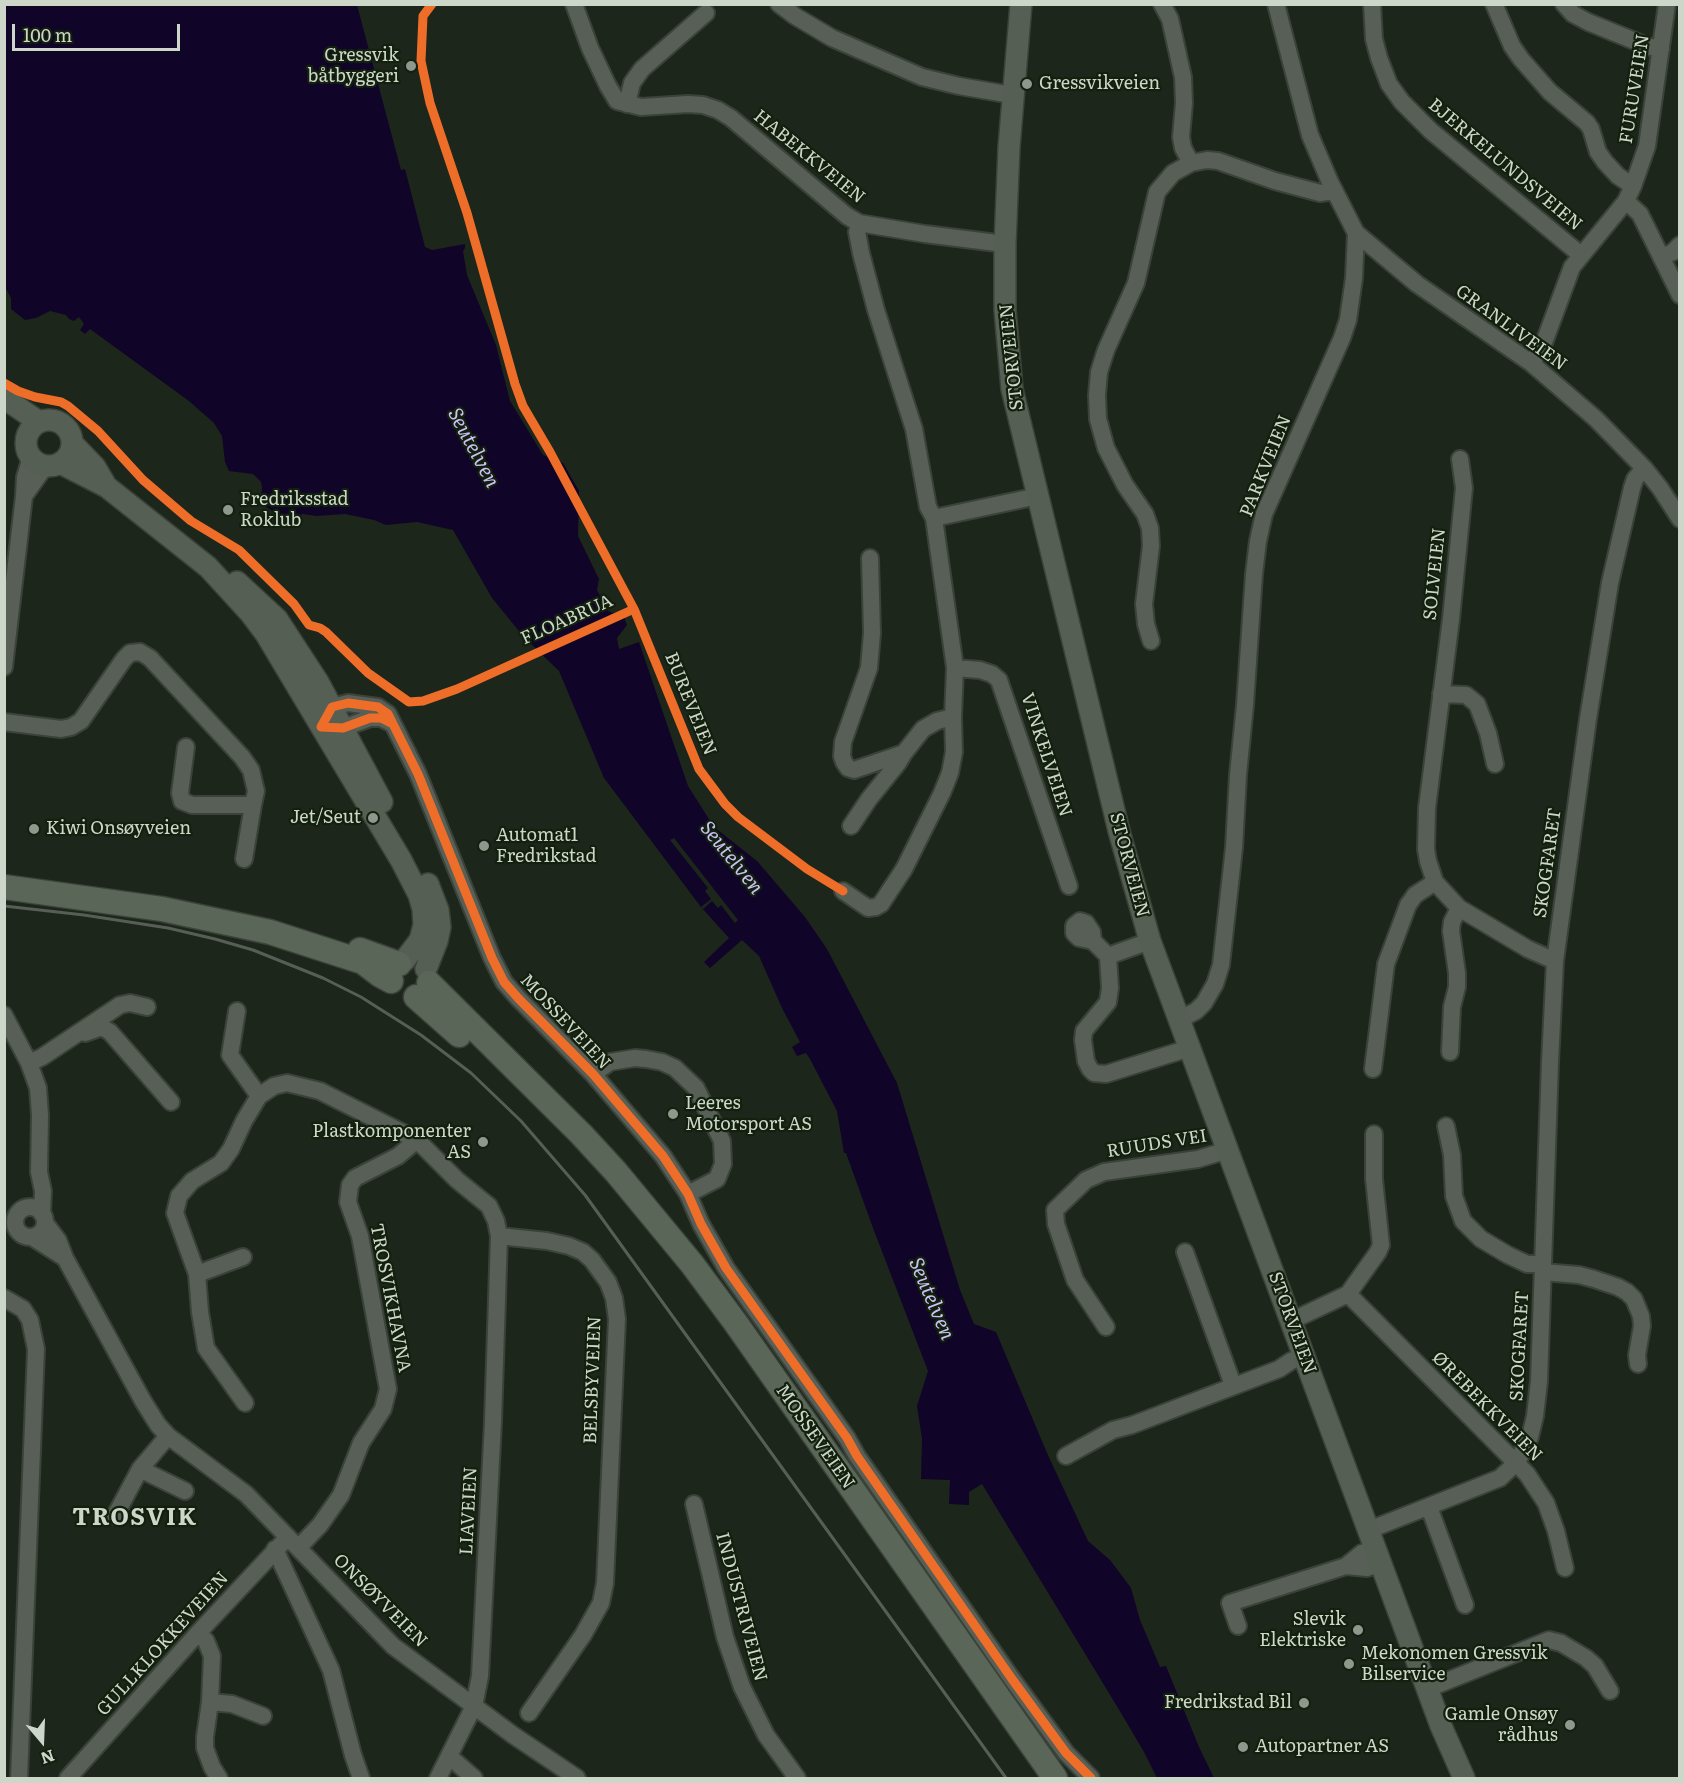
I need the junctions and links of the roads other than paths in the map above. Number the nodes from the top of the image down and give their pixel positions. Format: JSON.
{"nodes":[{"id":1,"x":574,"y":4,"type":"edge"},
{"id":2,"x":779,"y":4,"type":"edge"},
{"id":3,"x":1021,"y":4,"type":"edge"},
{"id":4,"x":1162,"y":4,"type":"edge"},
{"id":5,"x":1276,"y":4,"type":"edge"},
{"id":6,"x":1372,"y":4,"type":"edge"},
{"id":7,"x":1494,"y":4,"type":"edge"},
{"id":8,"x":1564,"y":4,"type":"edge"},
{"id":9,"x":1667,"y":4,"type":"edge"},
{"id":10,"x":706,"y":13,"type":"dead end"},
{"id":11,"x":1661,"y":49,"type":"junction"},
{"id":12,"x":1012,"y":95,"type":"junction"},
{"id":13,"x":627,"y":104,"type":"junction"},
{"id":14,"x":1191,"y":163,"type":"junction"},
{"id":15,"x":1334,"y":191,"type":"junction"},
{"id":16,"x":1630,"y":194,"type":"junction"},
{"id":17,"x":858,"y":223,"type":"junction"},
{"id":18,"x":1356,"y":233,"type":"junction"},
{"id":19,"x":1005,"y":244,"type":"junction"},
{"id":20,"x":1680,"y":245,"type":"edge"},
{"id":21,"x":1581,"y":255,"type":"junction"},
{"id":22,"x":1662,"y":257,"type":"junction"},
{"id":23,"x":1680,"y":296,"type":"edge"},
{"id":24,"x":1530,"y":363,"type":"junction"},
{"id":25,"x":4,"y":398,"type":"edge"},
{"id":26,"x":4,"y":413,"type":"edge"},
{"id":27,"x":39,"y":422,"type":"junction"},
{"id":28,"x":72,"y":444,"type":"junction"},
{"id":29,"x":41,"y":456,"type":"junction"},
{"id":30,"x":1460,"y":459,"type":"dead end"},
{"id":31,"x":1644,"y":468,"type":"junction"},
{"id":32,"x":107,"y":487,"type":"junction"},
{"id":33,"x":1038,"y":496,"type":"junction"},
{"id":34,"x":934,"y":518,"type":"junction"},
{"id":35,"x":1680,"y":519,"type":"edge"},
{"id":36,"x":870,"y":558,"type":"dead end"},
{"id":37,"x":208,"y":567,"type":"junction"},
{"id":38,"x":1151,"y":641,"type":"dead end"},
{"id":39,"x":4,"y":667,"type":"edge"},
{"id":40,"x":955,"y":668,"type":"junction"},
{"id":41,"x":1441,"y":694,"type":"junction"},
{"id":42,"x":332,"y":707,"type":"junction"},
{"id":43,"x":953,"y":717,"type":"junction"},
{"id":44,"x":4,"y":722,"type":"edge"},
{"id":45,"x":393,"y":724,"type":"junction"},
{"id":46,"x":321,"y":727,"type":"junction"},
{"id":47,"x":343,"y":728,"type":"junction"},
{"id":48,"x":186,"y":747,"type":"dead end"},
{"id":49,"x":904,"y":753,"type":"junction"},
{"id":50,"x":1495,"y":764,"type":"dead end"},
{"id":51,"x":253,"y":805,"type":"junction"},
{"id":52,"x":851,"y":826,"type":"dead end"},
{"id":53,"x":243,"y":859,"type":"dead end"},
{"id":54,"x":1435,"y":882,"type":"junction"},
{"id":55,"x":1069,"y":886,"type":"dead end"},
{"id":56,"x":13,"y":888,"type":"edge"},
{"id":57,"x":843,"y":891,"type":"dead end"},
{"id":58,"x":1459,"y":908,"type":"junction"},
{"id":59,"x":1093,"y":941,"type":"dead end"},
{"id":60,"x":1150,"y":941,"type":"junction"},
{"id":61,"x":1108,"y":956,"type":"junction"},
{"id":62,"x":1555,"y":961,"type":"junction"},
{"id":63,"x":411,"y":976,"type":"junction"},
{"id":64,"x":147,"y":1008,"type":"dead end"},
{"id":65,"x":237,"y":1011,"type":"dead end"},
{"id":66,"x":4,"y":1015,"type":"edge"},
{"id":67,"x":1180,"y":1019,"type":"junction"},
{"id":68,"x":78,"y":1032,"type":"junction"},
{"id":69,"x":1180,"y":1051,"type":"dead end"},
{"id":70,"x":1450,"y":1052,"type":"dead end"},
{"id":71,"x":29,"y":1063,"type":"junction"},
{"id":72,"x":1374,"y":1069,"type":"dead end"},
{"id":73,"x":593,"y":1074,"type":"junction"},
{"id":74,"x":259,"y":1096,"type":"junction"},
{"id":75,"x":171,"y":1102,"type":"dead end"},
{"id":76,"x":1446,"y":1126,"type":"dead end"},
{"id":77,"x":1374,"y":1134,"type":"dead end"},
{"id":78,"x":417,"y":1140,"type":"junction"},
{"id":79,"x":1228,"y":1150,"type":"junction"},
{"id":80,"x":39,"y":1172,"type":"junction"},
{"id":81,"x":688,"y":1194,"type":"junction"},
{"id":82,"x":15,"y":1214,"type":"edge"},
{"id":83,"x":43,"y":1218,"type":"junction"},
{"id":84,"x":19,"y":1235,"type":"edge"},
{"id":85,"x":499,"y":1236,"type":"junction"},
{"id":86,"x":1185,"y":1252,"type":"dead end"},
{"id":87,"x":243,"y":1257,"type":"dead end"},
{"id":88,"x":65,"y":1258,"type":"junction"},
{"id":89,"x":1543,"y":1268,"type":"junction"},
{"id":90,"x":197,"y":1274,"type":"junction"},
{"id":91,"x":1348,"y":1294,"type":"junction"},
{"id":92,"x":4,"y":1298,"type":"edge"},
{"id":93,"x":1291,"y":1321,"type":"junction"},
{"id":94,"x":1106,"y":1327,"type":"dead end"},
{"id":95,"x":1306,"y":1360,"type":"junction"},
{"id":96,"x":1638,"y":1364,"type":"dead end"},
{"id":97,"x":1233,"y":1386,"type":"junction"},
{"id":98,"x":245,"y":1403,"type":"dead end"},
{"id":99,"x":168,"y":1436,"type":"junction"},
{"id":100,"x":1066,"y":1456,"type":"dead end"},
{"id":101,"x":1517,"y":1462,"type":"junction"},
{"id":102,"x":140,"y":1469,"type":"junction"},
{"id":103,"x":185,"y":1491,"type":"dead end"},
{"id":104,"x":694,"y":1504,"type":"dead end"},
{"id":105,"x":1429,"y":1507,"type":"junction"},
{"id":106,"x":115,"y":1516,"type":"dead end"},
{"id":107,"x":293,"y":1542,"type":"junction"},
{"id":108,"x":1374,"y":1547,"type":"junction"},
{"id":109,"x":275,"y":1549,"type":"junction"},
{"id":110,"x":1564,"y":1568,"type":"dead end"},
{"id":111,"x":1465,"y":1605,"type":"dead end"},
{"id":112,"x":1238,"y":1626,"type":"dead end"},
{"id":113,"x":198,"y":1633,"type":"junction"},
{"id":114,"x":1427,"y":1689,"type":"junction"},
{"id":115,"x":1610,"y":1691,"type":"dead end"},
{"id":116,"x":210,"y":1702,"type":"junction"},
{"id":117,"x":474,"y":1706,"type":"junction"},
{"id":118,"x":529,"y":1713,"type":"dead end"},
{"id":119,"x":263,"y":1716,"type":"dead end"},
{"id":120,"x":450,"y":1757,"type":"junction"},
{"id":121,"x":19,"y":1779,"type":"edge"},
{"id":122,"x":68,"y":1779,"type":"edge"},
{"id":123,"x":219,"y":1779,"type":"edge"},
{"id":124,"x":361,"y":1779,"type":"edge"},
{"id":125,"x":438,"y":1779,"type":"edge"},
{"id":126,"x":474,"y":1779,"type":"edge"},
{"id":127,"x":577,"y":1779,"type":"edge"},
{"id":128,"x":797,"y":1779,"type":"edge"},
{"id":129,"x":1039,"y":1779,"type":"edge"},
{"id":130,"x":1055,"y":1779,"type":"edge"},
{"id":131,"x":1091,"y":1779,"type":"edge"},
{"id":132,"x":1464,"y":1779,"type":"edge"}],
"edges":[{"from":1,"to":13,"type":"street"},
{"from":2,"to":12,"type":"street"},
{"from":3,"to":12,"type":"main road","name":"STORVEIEN"},
{"from":4,"to":14,"type":"street"},
{"from":5,"to":15,"type":"street"},
{"from":6,"to":21,"type":"street","name":"BJERKELUNDSVEIEN"},
{"from":7,"to":16,"type":"street"},
{"from":8,"to":11,"type":"street"},
{"from":9,"to":11,"type":"street","name":"FURUVEIEN"},
{"from":10,"to":13,"type":"street"},
{"from":11,"to":16,"type":"street","name":"FURUVEIEN"},
{"from":12,"to":19,"type":"main road","name":"STORVEIEN"},
{"from":13,"to":17,"type":"street","name":"HABEKKVEIEN"},
{"from":14,"to":15,"type":"street"},
{"from":14,"to":38,"type":"street"},
{"from":15,"to":18,"type":"street"},
{"from":16,"to":21,"type":"street","name":"FURUVEIEN"},
{"from":16,"to":22,"type":"street"},
{"from":17,"to":19,"type":"street","name":"HABEKKVEIEN"},
{"from":17,"to":34,"type":"street"},
{"from":18,"to":24,"type":"street","name":"GRANLIVEIEN"},
{"from":18,"to":67,"type":"street","name":"PARKVEIEN"},
{"from":19,"to":33,"type":"main road","name":"STORVEIEN"},
{"from":20,"to":22,"type":"street"},
{"from":21,"to":24,"type":"street","name":"FURUVEIEN"},
{"from":22,"to":23,"type":"street"},
{"from":24,"to":31,"type":"street","name":"GRANLIVEIEN"},
{"from":25,"to":27,"type":"main road"},
{"from":26,"to":29,"type":"main road"},
{"from":27,"to":28,"type":"main road"},
{"from":27,"to":29,"type":"main road"},
{"from":28,"to":29,"type":"main road"},
{"from":28,"to":32,"type":"main road"},
{"from":29,"to":32,"type":"main road"},
{"from":29,"to":39,"type":"street"},
{"from":30,"to":41,"type":"street","name":"SOLVEIEN"},
{"from":31,"to":35,"type":"street","name":"GRANLIVEIEN"},
{"from":31,"to":62,"type":"street","name":"SKOGFARET"},
{"from":32,"to":37,"type":"main road"},
{"from":33,"to":34,"type":"street"},
{"from":33,"to":60,"type":"main road","name":"STORVEIEN"},
{"from":34,"to":40,"type":"street"},
{"from":36,"to":49,"type":"street"},
{"from":37,"to":42,"type":"main road"},
{"from":37,"to":46,"type":"main road"},
{"from":40,"to":43,"type":"street"},
{"from":40,"to":55,"type":"street","name":"VINKELVEIEN"},
{"from":41,"to":50,"type":"street"},
{"from":41,"to":54,"type":"street","name":"SOLVEIEN"},
{"from":42,"to":45,"type":"street","name":"MOSSEVEIEN"},
{"from":42,"to":46,"type":"street"},
{"from":42,"to":47,"type":"main road"},
{"from":43,"to":49,"type":"street"},
{"from":43,"to":57,"type":"street"},
{"from":44,"to":51,"type":"street"},
{"from":45,"to":47,"type":"street"},
{"from":45,"to":73,"type":"street","name":"MOSSEVEIEN"},
{"from":46,"to":47,"type":"street"},
{"from":46,"to":63,"type":"main road"},
{"from":47,"to":63,"type":"main road"},
{"from":48,"to":51,"type":"street"},
{"from":49,"to":52,"type":"street"},
{"from":51,"to":53,"type":"street"},
{"from":54,"to":58,"type":"street","name":"SOLVEIEN"},
{"from":54,"to":72,"type":"street"},
{"from":56,"to":63,"type":"highway","name":"MOSSEVEIEN"},
{"from":58,"to":62,"type":"street","name":"SOLVEIEN"},
{"from":58,"to":70,"type":"street"},
{"from":59,"to":61,"type":"street"},
{"from":60,"to":61,"type":"street"},
{"from":60,"to":67,"type":"main road","name":"STORVEIEN"},
{"from":61,"to":69,"type":"street"},
{"from":62,"to":89,"type":"street","name":"SKOGFARET"},
{"from":63,"to":129,"type":"highway","name":"MOSSEVEIEN"},
{"from":63,"to":130,"type":"highway","name":"MOSSEVEIEN"},
{"from":64,"to":68,"type":"street"},
{"from":65,"to":74,"type":"street"},
{"from":66,"to":71,"type":"street"},
{"from":67,"to":79,"type":"main road","name":"STORVEIEN"},
{"from":68,"to":71,"type":"street"},
{"from":68,"to":75,"type":"street"},
{"from":71,"to":80,"type":"street"},
{"from":73,"to":81,"type":"street","name":"MOSSEVEIEN"},
{"from":73,"to":81,"type":"street"},
{"from":74,"to":78,"type":"street"},
{"from":74,"to":90,"type":"street"},
{"from":76,"to":89,"type":"street"},
{"from":77,"to":91,"type":"street"},
{"from":78,"to":85,"type":"street"},
{"from":78,"to":107,"type":"street","name":"TROSVIKHAVNA"},
{"from":79,"to":93,"type":"main road","name":"STORVEIEN"},
{"from":79,"to":94,"type":"street","name":"RUUDS VEI"},
{"from":80,"to":82,"type":"street"},
{"from":80,"to":83,"type":"street"},
{"from":81,"to":131,"type":"street","name":"MOSSEVEIEN"},
{"from":82,"to":83,"type":"street"},
{"from":82,"to":84,"type":"street"},
{"from":83,"to":84,"type":"street"},
{"from":83,"to":88,"type":"street","name":"ONSØYVEIEN"},
{"from":84,"to":88,"type":"street","name":"ONSØYVEIEN"},
{"from":85,"to":117,"type":"street","name":"LIAVEIEN"},
{"from":85,"to":118,"type":"street","name":"BELSBYVEIEN"},
{"from":86,"to":97,"type":"street"},
{"from":87,"to":90,"type":"street"},
{"from":88,"to":99,"type":"street","name":"ONSØYVEIEN"},
{"from":89,"to":96,"type":"street","name":"SKOGFARET"},
{"from":89,"to":101,"type":"street","name":"SKOGFARET"},
{"from":90,"to":98,"type":"street"},
{"from":91,"to":93,"type":"street"},
{"from":91,"to":101,"type":"street","name":"ØREBEKKVEIEN"},
{"from":92,"to":121,"type":"street"},
{"from":93,"to":95,"type":"main road","name":"STORVEIEN"},
{"from":95,"to":97,"type":"street"},
{"from":95,"to":108,"type":"main road","name":"STORVEIEN"},
{"from":97,"to":100,"type":"street"},
{"from":99,"to":102,"type":"street"},
{"from":99,"to":107,"type":"street","name":"ONSØYVEIEN"},
{"from":101,"to":105,"type":"street","name":"SKOGFARET"},
{"from":101,"to":110,"type":"street","name":"ØREBEKKVEIEN"},
{"from":102,"to":103,"type":"street"},
{"from":102,"to":106,"type":"street"},
{"from":104,"to":128,"type":"street","name":"INDUSTRIVEIEN"},
{"from":105,"to":108,"type":"street","name":"SKOGFARET"},
{"from":105,"to":111,"type":"street"},
{"from":107,"to":109,"type":"street","name":"GULLKLOKKEVEIEN"},
{"from":107,"to":117,"type":"street","name":"ONSØYVEIEN"},
{"from":108,"to":112,"type":"street","name":"SKOGFARET"},
{"from":108,"to":114,"type":"main road","name":"STORVEIEN"},
{"from":109,"to":113,"type":"street","name":"GULLKLOKKEVEIEN"},
{"from":109,"to":124,"type":"street"},
{"from":113,"to":116,"type":"street"},
{"from":113,"to":122,"type":"street","name":"GULLKLOKKEVEIEN"},
{"from":114,"to":115,"type":"street"},
{"from":114,"to":132,"type":"main road","name":"STORVEIEN"},
{"from":116,"to":119,"type":"street"},
{"from":116,"to":123,"type":"street"},
{"from":117,"to":120,"type":"street","name":"LIAVEIEN"},
{"from":117,"to":127,"type":"street","name":"ONSØYVEIEN"},
{"from":120,"to":125,"type":"street","name":"LIAVEIEN"},
{"from":120,"to":126,"type":"street"}]}
